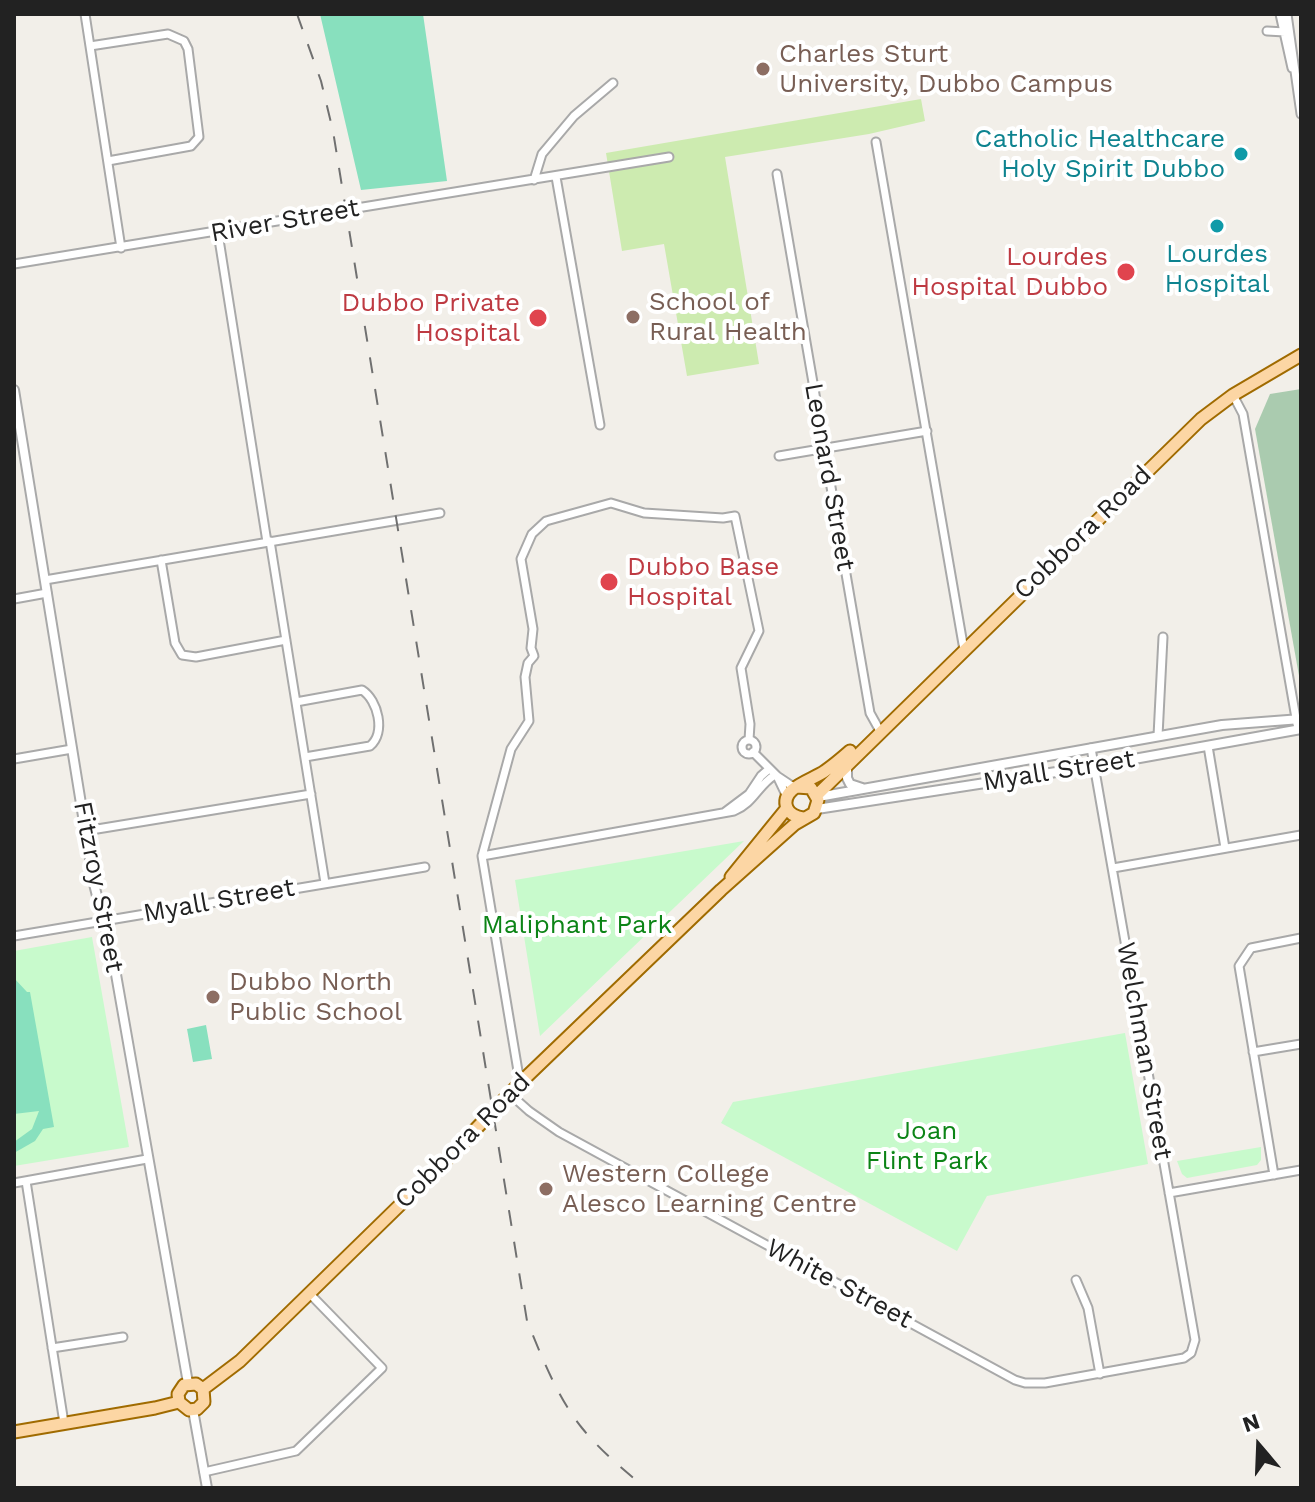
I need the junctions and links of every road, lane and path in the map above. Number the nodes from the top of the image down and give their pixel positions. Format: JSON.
{"nodes":[{"id":1,"x":85,"y":14,"type":"edge"},
{"id":2,"x":1280,"y":14,"type":"edge"},
{"id":3,"x":1287,"y":14,"type":"edge"},
{"id":4,"x":1267,"y":31,"type":"dead end"},
{"id":5,"x":1287,"y":32,"type":"junction"},
{"id":6,"x":90,"y":46,"type":"junction"},
{"id":7,"x":613,"y":83,"type":"dead end"},
{"id":8,"x":1301,"y":114,"type":"edge"},
{"id":9,"x":876,"y":142,"type":"dead end"},
{"id":10,"x":669,"y":157,"type":"dead end"},
{"id":11,"x":108,"y":161,"type":"junction"},
{"id":12,"x":777,"y":174,"type":"dead end"},
{"id":13,"x":556,"y":177,"type":"junction"},
{"id":14,"x":534,"y":180,"type":"junction"},
{"id":15,"x":218,"y":233,"type":"junction"},
{"id":16,"x":121,"y":248,"type":"junction"},
{"id":17,"x":14,"y":264,"type":"edge"},
{"id":18,"x":1301,"y":355,"type":"edge"},
{"id":19,"x":14,"y":390,"type":"edge"},
{"id":20,"x":1233,"y":395,"type":"junction"},
{"id":21,"x":600,"y":425,"type":"dead end"},
{"id":22,"x":927,"y":431,"type":"junction"},
{"id":23,"x":824,"y":448,"type":"junction"},
{"id":24,"x":779,"y":456,"type":"dead end"},
{"id":25,"x":440,"y":513,"type":"dead end"},
{"id":26,"x":269,"y":542,"type":"junction"},
{"id":27,"x":161,"y":560,"type":"junction"},
{"id":28,"x":45,"y":580,"type":"junction"},
{"id":29,"x":47,"y":593,"type":"junction"},
{"id":30,"x":14,"y":599,"type":"edge"},
{"id":31,"x":1163,"y":637,"type":"dead end"},
{"id":32,"x":286,"y":640,"type":"junction"},
{"id":33,"x":964,"y":650,"type":"junction"},
{"id":34,"x":296,"y":702,"type":"junction"},
{"id":35,"x":1299,"y":719,"type":"edge"},
{"id":36,"x":1300,"y":729,"type":"edge"},
{"id":37,"x":880,"y":731,"type":"junction"},
{"id":38,"x":1158,"y":736,"type":"junction"},
{"id":39,"x":1208,"y":746,"type":"junction"},
{"id":40,"x":1091,"y":748,"type":"junction"},
{"id":41,"x":72,"y":749,"type":"junction"},
{"id":42,"x":305,"y":757,"type":"junction"},
{"id":43,"x":14,"y":759,"type":"edge"},
{"id":44,"x":847,"y":764,"type":"junction"},
{"id":45,"x":1095,"y":766,"type":"junction"},
{"id":46,"x":774,"y":773,"type":"junction"},
{"id":47,"x":867,"y":789,"type":"junction"},
{"id":48,"x":311,"y":794,"type":"junction"},
{"id":49,"x":792,"y":795,"type":"junction"},
{"id":50,"x":817,"y":800,"type":"junction"},
{"id":51,"x":803,"y":818,"type":"junction"},
{"id":52,"x":85,"y":831,"type":"junction"},
{"id":53,"x":1301,"y":835,"type":"edge"},
{"id":54,"x":1225,"y":848,"type":"junction"},
{"id":55,"x":482,"y":856,"type":"junction"},
{"id":56,"x":425,"y":867,"type":"dead end"},
{"id":57,"x":1113,"y":868,"type":"junction"},
{"id":58,"x":325,"y":883,"type":"junction"},
{"id":59,"x":721,"y":890,"type":"junction"},
{"id":60,"x":103,"y":921,"type":"junction"},
{"id":61,"x":14,"y":936,"type":"edge"},
{"id":62,"x":1301,"y":938,"type":"edge"},
{"id":63,"x":1301,"y":1044,"type":"edge"},
{"id":64,"x":1253,"y":1052,"type":"junction"},
{"id":65,"x":520,"y":1083,"type":"junction"},
{"id":66,"x":510,"y":1094,"type":"junction"},
{"id":67,"x":147,"y":1159,"type":"junction"},
{"id":68,"x":1301,"y":1170,"type":"edge"},
{"id":69,"x":1274,"y":1175,"type":"junction"},
{"id":70,"x":26,"y":1181,"type":"junction"},
{"id":71,"x":14,"y":1183,"type":"edge"},
{"id":72,"x":1169,"y":1193,"type":"junction"},
{"id":73,"x":1076,"y":1280,"type":"dead end"},
{"id":74,"x":309,"y":1293,"type":"junction"},
{"id":75,"x":123,"y":1337,"type":"dead end"},
{"id":76,"x":52,"y":1348,"type":"junction"},
{"id":77,"x":1191,"y":1353,"type":"joint"},
{"id":78,"x":1100,"y":1374,"type":"junction"},
{"id":79,"x":188,"y":1383,"type":"junction"},
{"id":80,"x":203,"y":1389,"type":"junction"},
{"id":81,"x":179,"y":1402,"type":"junction"},
{"id":82,"x":193,"y":1410,"type":"junction"},
{"id":83,"x":64,"y":1423,"type":"junction"},
{"id":84,"x":14,"y":1432,"type":"edge"},
{"id":85,"x":204,"y":1472,"type":"junction"},
{"id":86,"x":207,"y":1488,"type":"edge"}],
"edges":[{"from":1,"to":6,"type":"street"},
{"from":2,"to":5,"type":"street"},
{"from":3,"to":5,"type":"street"},
{"from":4,"to":5,"type":"street"},
{"from":5,"to":8,"type":"street"},
{"from":6,"to":11,"type":"street"},
{"from":6,"to":11,"type":"street"},
{"from":7,"to":14,"type":"street"},
{"from":9,"to":22,"type":"street"},
{"from":10,"to":13,"type":"street","name":"River Street"},
{"from":11,"to":16,"type":"street"},
{"from":12,"to":23,"type":"street","name":"Leonard Street"},
{"from":13,"to":14,"type":"street","name":"River Street"},
{"from":13,"to":21,"type":"street"},
{"from":14,"to":15,"type":"street","name":"River Street"},
{"from":15,"to":16,"type":"street","name":"River Street"},
{"from":15,"to":26,"type":"street"},
{"from":16,"to":17,"type":"street","name":"River Street"},
{"from":18,"to":20,"type":"main road","name":"Cobbora Road"},
{"from":19,"to":28,"type":"street","name":"Fitzroy Street"},
{"from":20,"to":33,"type":"main road","name":"Cobbora Road"},
{"from":20,"to":35,"type":"street"},
{"from":22,"to":23,"type":"street"},
{"from":22,"to":33,"type":"street"},
{"from":23,"to":24,"type":"street"},
{"from":23,"to":37,"type":"street","name":"Leonard Street"},
{"from":25,"to":26,"type":"street"},
{"from":26,"to":27,"type":"street"},
{"from":26,"to":32,"type":"street"},
{"from":27,"to":28,"type":"street"},
{"from":27,"to":32,"type":"street"},
{"from":28,"to":29,"type":"street","name":"Fitzroy Street"},
{"from":29,"to":30,"type":"street"},
{"from":29,"to":41,"type":"street","name":"Fitzroy Street"},
{"from":31,"to":38,"type":"street"},
{"from":32,"to":34,"type":"street"},
{"from":33,"to":37,"type":"main road","name":"Cobbora Road"},
{"from":34,"to":42,"type":"street"},
{"from":34,"to":42,"type":"street"},
{"from":35,"to":36,"type":"street"},
{"from":35,"to":38,"type":"street","name":"Myall Street"},
{"from":36,"to":39,"type":"street","name":"Myall Street"},
{"from":37,"to":44,"type":"main road","name":"Cobbora Road"},
{"from":37,"to":49,"type":"main road","name":"Cobbora Road"},
{"from":38,"to":40,"type":"street","name":"Myall Street"},
{"from":39,"to":45,"type":"street","name":"Myall Street"},
{"from":39,"to":54,"type":"street"},
{"from":40,"to":45,"type":"street","name":"Welchman Street"},
{"from":40,"to":47,"type":"street","name":"Myall Street"},
{"from":41,"to":43,"type":"street"},
{"from":41,"to":52,"type":"street","name":"Fitzroy Street"},
{"from":42,"to":48,"type":"street"},
{"from":44,"to":47,"type":"street"},
{"from":44,"to":50,"type":"main road","name":"Cobbora Road"},
{"from":45,"to":50,"type":"street","name":"Myall Street"},
{"from":45,"to":57,"type":"street","name":"Welchman Street"},
{"from":46,"to":49,"type":"street"},
{"from":46,"to":49,"type":"street"},
{"from":46,"to":55,"type":"street"},
{"from":46,"to":55,"type":"street"},
{"from":47,"to":50,"type":"street","name":"Myall Street"},
{"from":48,"to":52,"type":"street"},
{"from":48,"to":58,"type":"street"},
{"from":49,"to":50,"type":"main road"},
{"from":49,"to":51,"type":"main road"},
{"from":49,"to":59,"type":"main road","name":"Cobbora Road"},
{"from":50,"to":51,"type":"main road"},
{"from":51,"to":59,"type":"main road","name":"Cobbora Road"},
{"from":52,"to":60,"type":"street","name":"Fitzroy Street"},
{"from":53,"to":54,"type":"street"},
{"from":54,"to":57,"type":"street"},
{"from":55,"to":65,"type":"street"},
{"from":56,"to":58,"type":"street","name":"Myall Street"},
{"from":57,"to":72,"type":"street","name":"Welchman Street"},
{"from":58,"to":60,"type":"street","name":"Myall Street"},
{"from":59,"to":65,"type":"main road","name":"Cobbora Road"},
{"from":60,"to":61,"type":"street","name":"Myall Street"},
{"from":60,"to":67,"type":"street","name":"Fitzroy Street"},
{"from":62,"to":64,"type":"street"},
{"from":63,"to":64,"type":"street"},
{"from":64,"to":69,"type":"street"},
{"from":65,"to":66,"type":"main road","name":"Cobbora Road"},
{"from":66,"to":74,"type":"main road","name":"Cobbora Road"},
{"from":66,"to":78,"type":"street","name":"White Street"},
{"from":67,"to":70,"type":"street"},
{"from":67,"to":79,"type":"street","name":"Fitzroy Street"},
{"from":68,"to":69,"type":"street"},
{"from":69,"to":72,"type":"street"},
{"from":70,"to":71,"type":"street"},
{"from":70,"to":76,"type":"street"},
{"from":72,"to":77,"type":"street","name":"Welchman Street"},
{"from":73,"to":78,"type":"street"},
{"from":74,"to":80,"type":"main road","name":"Cobbora Road"},
{"from":74,"to":85,"type":"street"},
{"from":75,"to":76,"type":"street"},
{"from":76,"to":83,"type":"street"},
{"from":77,"to":78,"type":"street","name":"White Street"},
{"from":79,"to":80,"type":"main road"},
{"from":79,"to":81,"type":"main road"},
{"from":80,"to":82,"type":"main road"},
{"from":81,"to":82,"type":"main road"},
{"from":81,"to":83,"type":"main road"},
{"from":82,"to":85,"type":"street"},
{"from":83,"to":84,"type":"main road"},
{"from":85,"to":86,"type":"street"}]}
